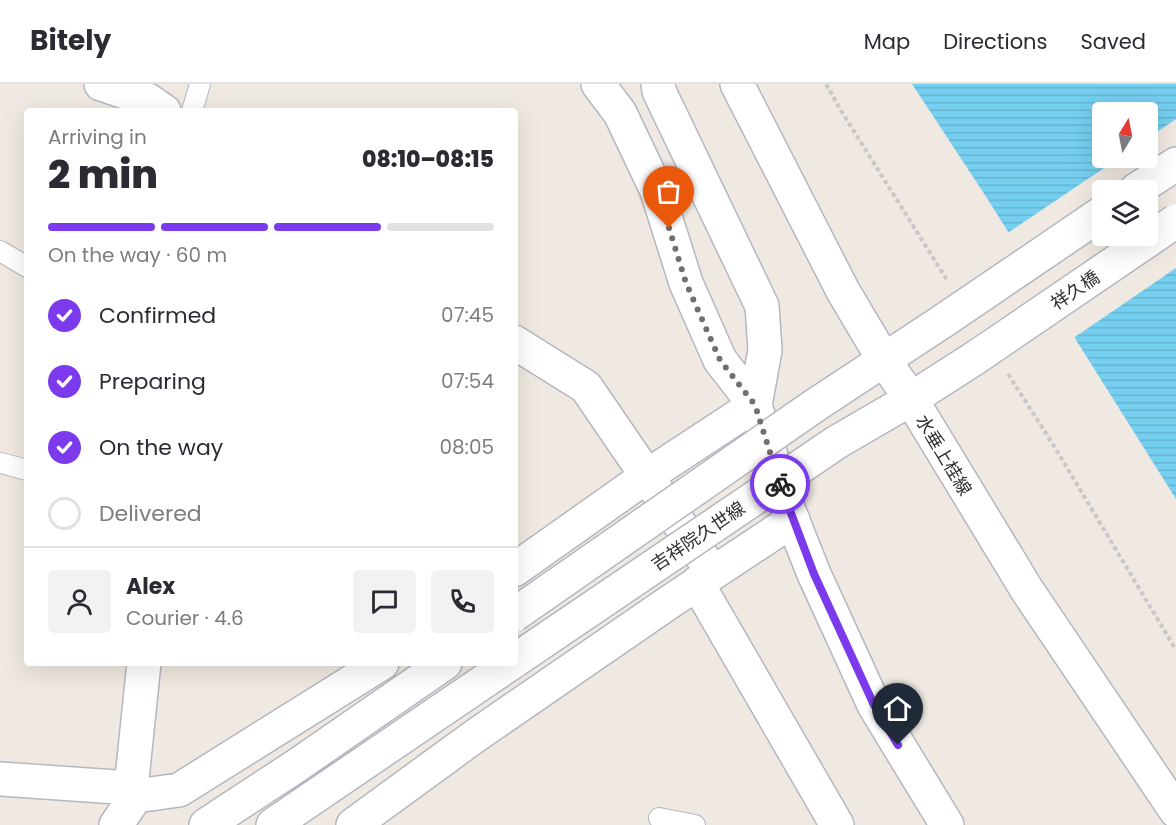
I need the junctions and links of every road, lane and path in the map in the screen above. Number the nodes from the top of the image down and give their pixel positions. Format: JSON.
{"nodes":[{"id":1,"x":101,"y":84,"type":"edge"},
{"id":2,"x":200,"y":84,"type":"edge"},
{"id":3,"x":598,"y":84,"type":"edge"},
{"id":4,"x":658,"y":84,"type":"edge"},
{"id":5,"x":737,"y":84,"type":"edge"},
{"id":6,"x":160,"y":108,"type":"edge"},
{"id":7,"x":193,"y":108,"type":"edge"},
{"id":8,"x":1176,"y":164,"type":"edge"},
{"id":9,"x":1151,"y":180,"type":"edge"},
{"id":10,"x":1092,"y":220,"type":"edge"},
{"id":11,"x":1176,"y":221,"type":"edge"},
{"id":12,"x":0,"y":250,"type":"edge"},
{"id":13,"x":24,"y":265,"type":"edge"},
{"id":14,"x":518,"y":344,"type":"edge"},
{"id":15,"x":975,"y":358,"type":"joint"},
{"id":16,"x":884,"y":360,"type":"junction"},
{"id":17,"x":910,"y":399,"type":"junction"},
{"id":18,"x":755,"y":405,"type":"junction"},
{"id":19,"x":1,"y":463,"type":"edge"},
{"id":20,"x":24,"y":469,"type":"edge"},
{"id":21,"x":647,"y":476,"type":"junction"},
{"id":22,"x":793,"y":520,"type":"junction"},
{"id":23,"x":518,"y":567,"type":"edge"},
{"id":24,"x":705,"y":578,"type":"junction"},
{"id":25,"x":518,"y":612,"type":"edge"},
{"id":26,"x":518,"y":659,"type":"edge"},
{"id":27,"x":144,"y":666,"type":"edge"},
{"id":28,"x":377,"y":666,"type":"edge"},
{"id":29,"x":441,"y":666,"type":"edge"},
{"id":30,"x":507,"y":666,"type":"edge"},
{"id":31,"x":0,"y":778,"type":"edge"},
{"id":32,"x":134,"y":792,"type":"junction"},
{"id":33,"x":1176,"y":811,"type":"edge"},
{"id":34,"x":659,"y":818,"type":"dead end"},
{"id":35,"x":356,"y":824,"type":"edge"},
{"id":36,"x":116,"y":825,"type":"edge"},
{"id":37,"x":206,"y":825,"type":"edge"},
{"id":38,"x":273,"y":825,"type":"edge"},
{"id":39,"x":696,"y":825,"type":"edge"},
{"id":40,"x":837,"y":825,"type":"edge"},
{"id":41,"x":947,"y":825,"type":"edge"}],
"edges":[{"from":1,"to":6,"type":"street"},
{"from":2,"to":7,"type":"lane"},
{"from":3,"to":18,"type":"street"},
{"from":4,"to":18,"type":"street"},
{"from":5,"to":16,"type":"street","name":"水垂上桂線"},
{"from":8,"to":9,"type":"street"},
{"from":10,"to":16,"type":"street","bridge":true},
{"from":11,"to":15,"type":"street","name":"祥久橋","bridge":true},
{"from":12,"to":13,"type":"lane"},
{"from":14,"to":21,"type":"street"},
{"from":15,"to":17,"type":"street","name":"吉祥院久世線"},
{"from":16,"to":17,"type":"street","name":"水垂上桂線"},
{"from":16,"to":25,"type":"street","bridge":true},
{"from":17,"to":26,"type":"street","name":"吉祥院久世線","bridge":true},
{"from":17,"to":33,"type":"street","name":"水垂上桂線"},
{"from":18,"to":21,"type":"street"},
{"from":18,"to":22,"type":"street"},
{"from":19,"to":20,"type":"lane"},
{"from":21,"to":23,"type":"street"},
{"from":21,"to":24,"type":"street"},
{"from":22,"to":24,"type":"street"},
{"from":22,"to":41,"type":"street"},
{"from":24,"to":35,"type":"street"},
{"from":24,"to":40,"type":"street"},
{"from":27,"to":32,"type":"street"},
{"from":28,"to":32,"type":"street"},
{"from":29,"to":37,"type":"street"},
{"from":30,"to":38,"type":"street","name":"吉祥院久世線"},
{"from":31,"to":32,"type":"street"},
{"from":32,"to":36,"type":"street"},
{"from":34,"to":39,"type":"lane"}]}
